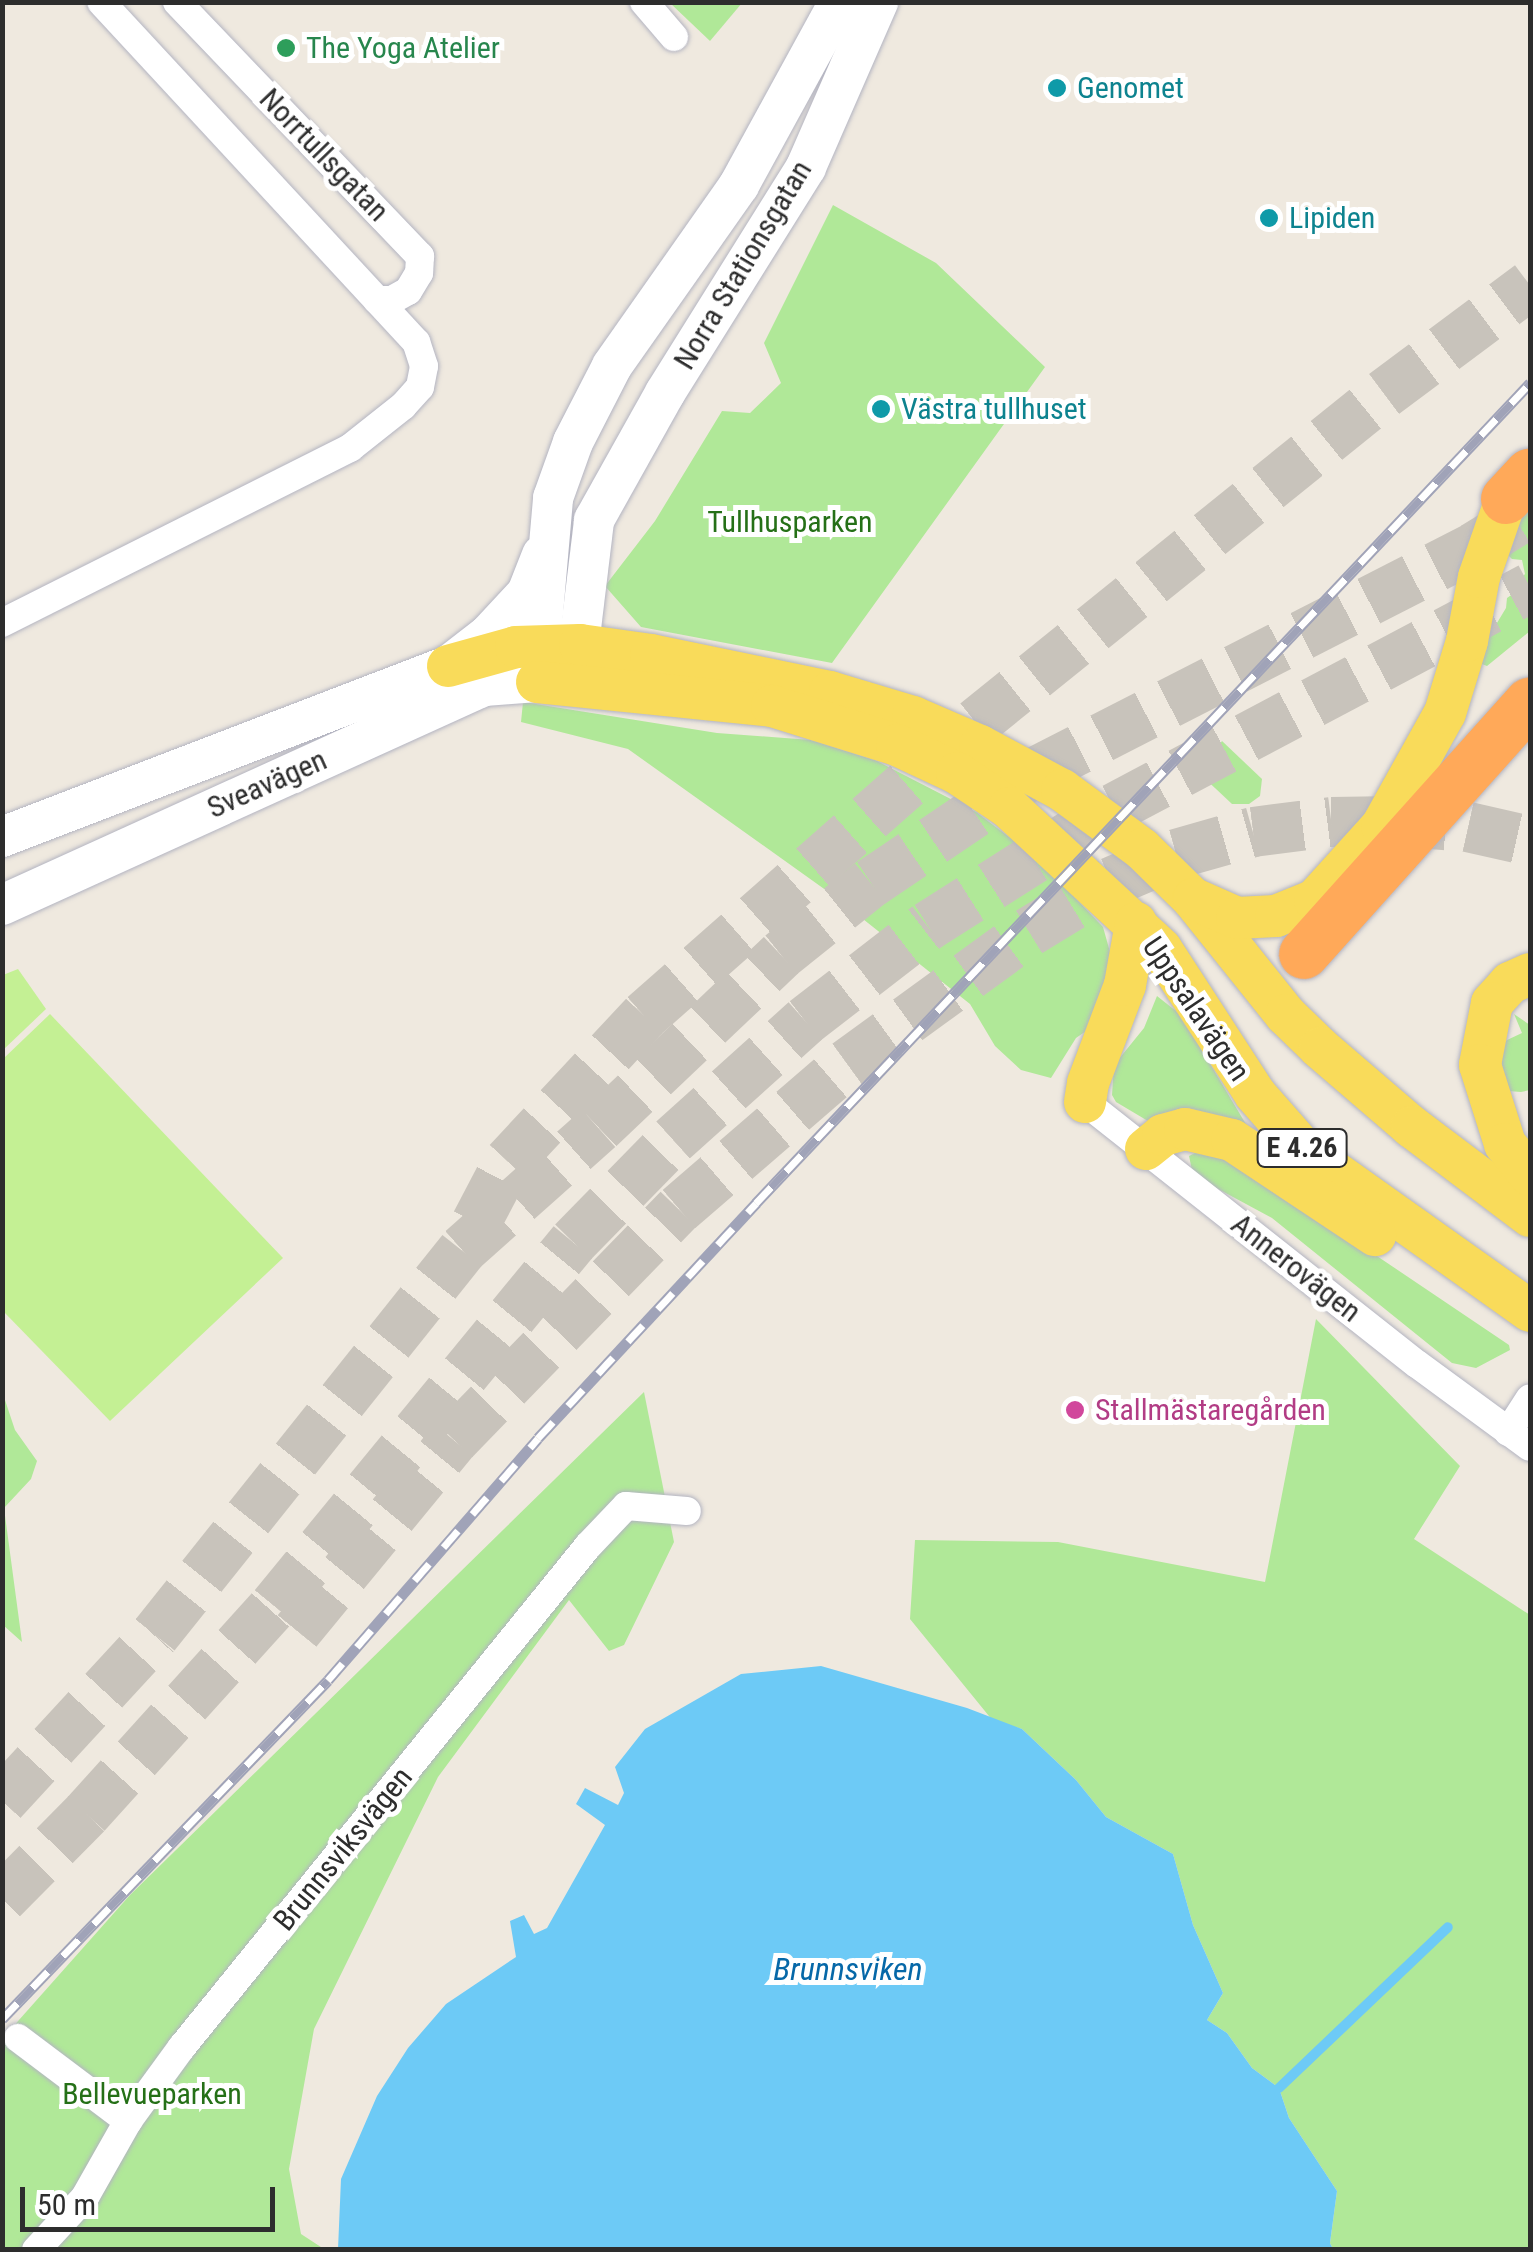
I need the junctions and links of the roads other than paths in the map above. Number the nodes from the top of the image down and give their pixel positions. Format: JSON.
{"nodes":[{"id":1,"x":100,"y":2,"type":"edge"},
{"id":2,"x":177,"y":2,"type":"edge"},
{"id":3,"x":644,"y":2,"type":"edge"},
{"id":4,"x":839,"y":2,"type":"edge"},
{"id":5,"x":878,"y":2,"type":"edge"},
{"id":6,"x":674,"y":37,"type":"dead end"},
{"id":7,"x":377,"y":300,"type":"junction"},
{"id":8,"x":1518,"y":486,"type":"edge"},
{"id":9,"x":549,"y":537,"type":"junction"},
{"id":10,"x":586,"y":573,"type":"junction"},
{"id":11,"x":2,"y":623,"type":"edge"},
{"id":12,"x":651,"y":655,"type":"junction"},
{"id":13,"x":558,"y":665,"type":"junction"},
{"id":14,"x":448,"y":666,"type":"junction"},
{"id":15,"x":1530,"y":702,"type":"edge"},
{"id":16,"x":2,"y":838,"type":"edge"},
{"id":17,"x":1193,"y":899,"type":"junction"},
{"id":18,"x":2,"y":905,"type":"edge"},
{"id":19,"x":1148,"y":936,"type":"junction"},
{"id":20,"x":1304,"y":954,"type":"junction"},
{"id":21,"x":1251,"y":970,"type":"junction"},
{"id":22,"x":1530,"y":974,"type":"edge"},
{"id":23,"x":1320,"y":1048,"type":"junction"},
{"id":24,"x":1086,"y":1102,"type":"joint"},
{"id":25,"x":1146,"y":1149,"type":"junction"},
{"id":26,"x":1530,"y":1175,"type":"edge"},
{"id":27,"x":1530,"y":1216,"type":"edge"},
{"id":28,"x":1530,"y":1313,"type":"edge"},
{"id":29,"x":1530,"y":1398,"type":"edge"},
{"id":30,"x":1519,"y":1440,"type":"edge"},
{"id":31,"x":687,"y":1511,"type":"dead end"},
{"id":32,"x":18,"y":2038,"type":"dead end"},
{"id":33,"x":128,"y":2121,"type":"junction"},
{"id":34,"x":36,"y":2250,"type":"edge"}],
"edges":[{"from":1,"to":7,"type":"street","name":"Norrtullsgatan"},
{"from":2,"to":7,"type":"street","name":"Norrtullsgatan"},
{"from":3,"to":6,"type":"street"},
{"from":4,"to":9,"type":"main road","name":"Norra Stationsgatan"},
{"from":5,"to":10,"type":"main road","name":"Norra Stationsgatan"},
{"from":7,"to":11,"type":"street","name":"Norrtullsgatan"},
{"from":8,"to":17,"type":"main road"},
{"from":9,"to":13,"type":"main road"},
{"from":9,"to":14,"type":"main road","name":"Sveavägen"},
{"from":10,"to":12,"type":"main road"},
{"from":10,"to":13,"type":"main road"},
{"from":12,"to":13,"type":"main road"},
{"from":12,"to":17,"type":"main road"},
{"from":13,"to":14,"type":"main road"},
{"from":13,"to":18,"type":"main road","name":"Sveavägen"},
{"from":13,"to":19,"type":"main road","name":"Uppsalavägen","number":"E 4.26"},
{"from":14,"to":16,"type":"main road","name":"Sveavägen"},
{"from":15,"to":20,"type":"highway"},
{"from":17,"to":21,"type":"main road"},
{"from":19,"to":21,"type":"main road"},
{"from":19,"to":24,"type":"main road"},
{"from":19,"to":28,"type":"main road","name":"Uppsalavägen","number":"E 4.26"},
{"from":20,"to":21,"type":"main road"},
{"from":20,"to":23,"type":"main road","number":"E 4.26"},
{"from":21,"to":23,"type":"main road"},
{"from":22,"to":26,"type":"main road"},
{"from":23,"to":27,"type":"main road","number":"E 4.26"},
{"from":24,"to":25,"type":"street","name":"Annerovägen"},
{"from":25,"to":28,"type":"main road"},
{"from":25,"to":30,"type":"street","name":"Annerovägen"},
{"from":29,"to":30,"type":"street","name":"Annerovägen"},
{"from":31,"to":33,"type":"street","name":"Brunnsviksvägen"},
{"from":32,"to":33,"type":"street"},
{"from":33,"to":34,"type":"street","name":"Brunnsviksvägen"}]}
